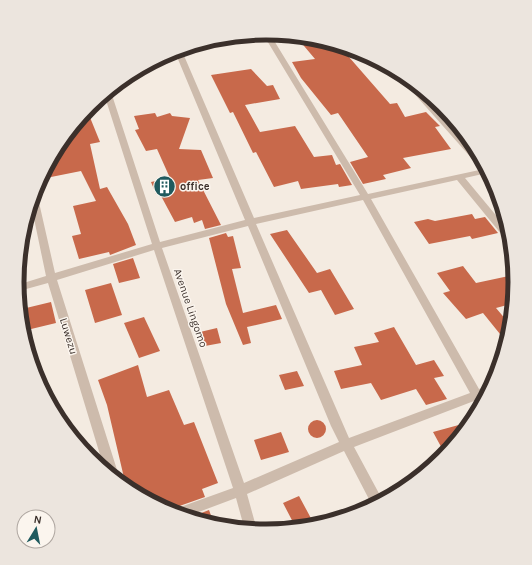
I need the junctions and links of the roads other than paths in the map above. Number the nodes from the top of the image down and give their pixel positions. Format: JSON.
{"nodes":[{"id":1,"x":270,"y":40,"type":"edge"},
{"id":2,"x":180,"y":56,"type":"edge"},
{"id":3,"x":109,"y":99,"type":"edge"},
{"id":4,"x":425,"y":100,"type":"edge"},
{"id":5,"x":466,"y":147,"type":"edge"},
{"id":6,"x":481,"y":171,"type":"edge"},
{"id":7,"x":459,"y":176,"type":"junction"},
{"id":8,"x":365,"y":196,"type":"junction"},
{"id":9,"x":36,"y":208,"type":"edge"},
{"id":10,"x":252,"y":222,"type":"junction"},
{"id":11,"x":502,"y":229,"type":"edge"},
{"id":12,"x":157,"y":246,"type":"junction"},
{"id":13,"x":51,"y":278,"type":"junction"},
{"id":14,"x":24,"y":286,"type":"edge"},
{"id":15,"x":480,"y":395,"type":"edge"},
{"id":16,"x":480,"y":396,"type":"edge"},
{"id":17,"x":346,"y":444,"type":"junction"},
{"id":18,"x":110,"y":467,"type":"edge"},
{"id":19,"x":240,"y":491,"type":"junction"},
{"id":20,"x":376,"y":498,"type":"edge"},
{"id":21,"x":185,"y":511,"type":"edge"},
{"id":22,"x":250,"y":524,"type":"edge"}],
"edges":[{"from":1,"to":8,"type":"street"},
{"from":2,"to":10,"type":"street"},
{"from":3,"to":12,"type":"street","name":"Avenue Lingomo"},
{"from":4,"to":5,"type":"street"},
{"from":6,"to":7,"type":"street"},
{"from":7,"to":8,"type":"street"},
{"from":7,"to":11,"type":"street"},
{"from":8,"to":10,"type":"street"},
{"from":8,"to":15,"type":"street"},
{"from":9,"to":13,"type":"street","name":"Luwezu"},
{"from":10,"to":12,"type":"street"},
{"from":10,"to":17,"type":"street"},
{"from":12,"to":13,"type":"street"},
{"from":12,"to":19,"type":"street","name":"Avenue Lingomo"},
{"from":13,"to":14,"type":"street"},
{"from":13,"to":18,"type":"street","name":"Luwezu"},
{"from":16,"to":17,"type":"street"},
{"from":17,"to":19,"type":"street"},
{"from":17,"to":20,"type":"street"},
{"from":19,"to":21,"type":"street"},
{"from":19,"to":22,"type":"street","name":"Avenue Lingomo"}]}
